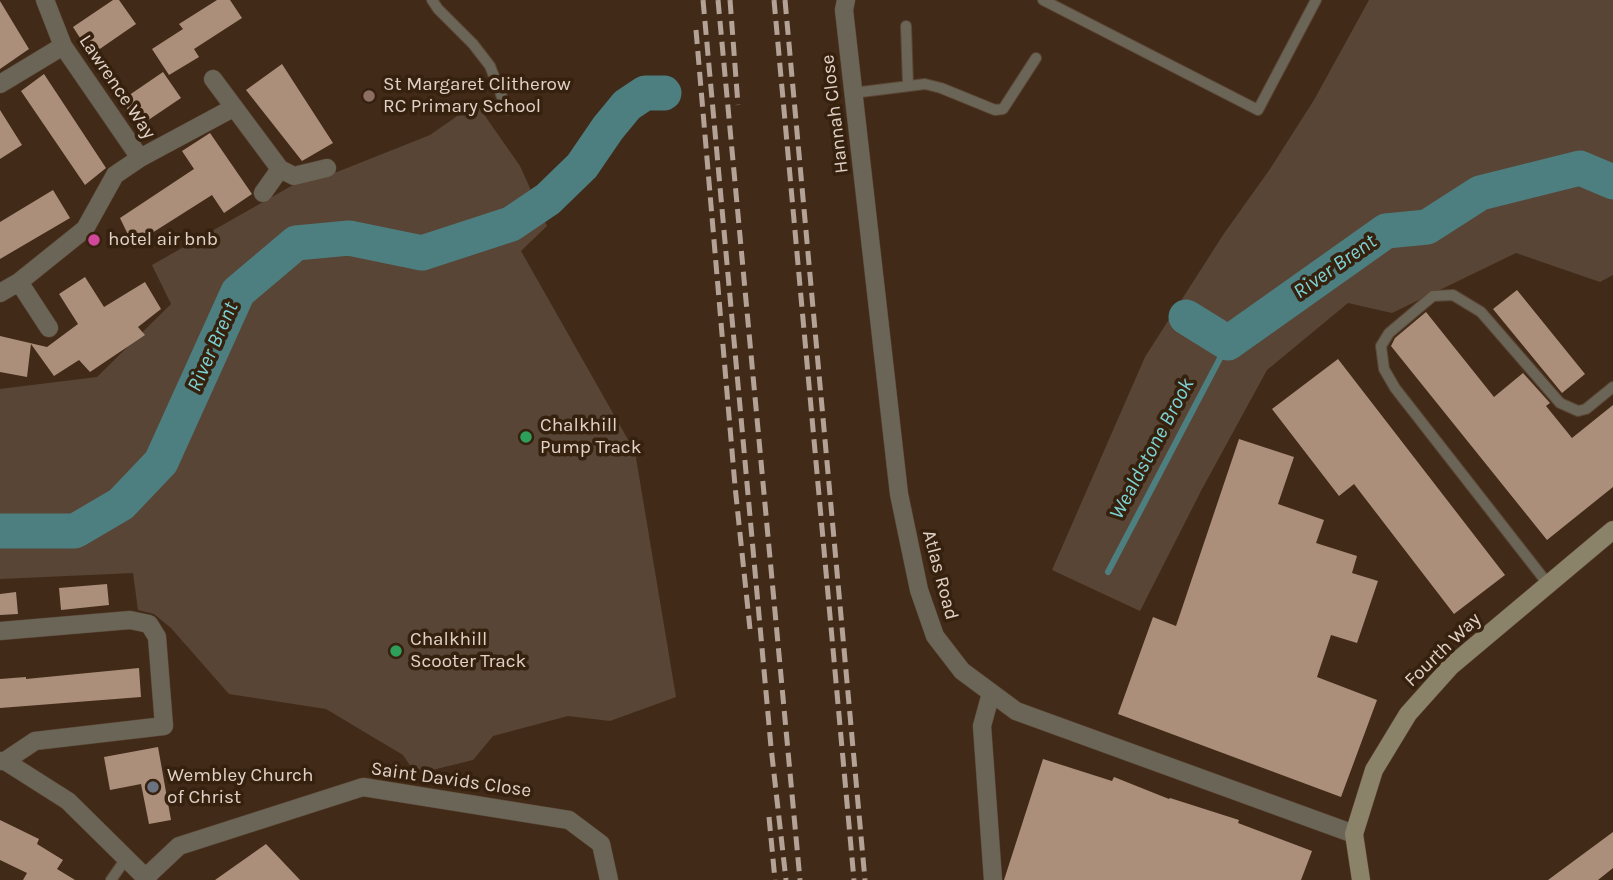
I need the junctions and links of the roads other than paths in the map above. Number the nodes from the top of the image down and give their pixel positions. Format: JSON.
{"nodes":[{"id":1,"x":45,"y":0,"type":"edge"},
{"id":2,"x":432,"y":0,"type":"edge"},
{"id":3,"x":846,"y":0,"type":"edge"},
{"id":4,"x":1043,"y":0,"type":"edge"},
{"id":5,"x":1316,"y":1,"type":"edge"},
{"id":6,"x":906,"y":26,"type":"dead end"},
{"id":7,"x":63,"y":46,"type":"junction"},
{"id":8,"x":1036,"y":58,"type":"dead end"},
{"id":9,"x":213,"y":79,"type":"dead end"},
{"id":10,"x":0,"y":84,"type":"edge"},
{"id":11,"x":908,"y":85,"type":"junction"},
{"id":12,"x":853,"y":93,"type":"junction"},
{"id":13,"x":233,"y":108,"type":"junction"},
{"id":14,"x":507,"y":110,"type":"dead end"},
{"id":15,"x":140,"y":158,"type":"junction"},
{"id":16,"x":327,"y":168,"type":"dead end"},
{"id":17,"x":280,"y":169,"type":"junction"},
{"id":18,"x":263,"y":193,"type":"dead end"},
{"id":19,"x":869,"y":224,"type":"joint"},
{"id":20,"x":19,"y":282,"type":"junction"},
{"id":21,"x":0,"y":293,"type":"edge"},
{"id":22,"x":49,"y":328,"type":"dead end"},
{"id":23,"x":1613,"y":387,"type":"edge"},
{"id":24,"x":1613,"y":530,"type":"edge"},
{"id":25,"x":1548,"y":584,"type":"junction"},
{"id":26,"x":0,"y":631,"type":"edge"},
{"id":27,"x":991,"y":693,"type":"junction"},
{"id":28,"x":2,"y":761,"type":"edge"},
{"id":29,"x":1354,"y":834,"type":"junction"},
{"id":30,"x":125,"y":860,"type":"junction"},
{"id":31,"x":147,"y":879,"type":"edge"},
{"id":32,"x":111,"y":880,"type":"edge"},
{"id":33,"x":609,"y":880,"type":"edge"},
{"id":34,"x":993,"y":880,"type":"edge"},
{"id":35,"x":1361,"y":880,"type":"edge"}],
"edges":[{"from":1,"to":7,"type":"street","name":"Lawrence Way"},
{"from":2,"to":14,"type":"lane"},
{"from":3,"to":12,"type":"street","name":"Hannah Close"},
{"from":4,"to":5,"type":"lane"},
{"from":6,"to":11,"type":"lane"},
{"from":7,"to":10,"type":"street"},
{"from":7,"to":15,"type":"street","name":"Lawrence Way"},
{"from":8,"to":11,"type":"lane"},
{"from":9,"to":13,"type":"street"},
{"from":11,"to":12,"type":"lane"},
{"from":12,"to":19,"type":"street","name":"Hannah Close"},
{"from":13,"to":15,"type":"street"},
{"from":13,"to":17,"type":"street"},
{"from":15,"to":20,"type":"street"},
{"from":16,"to":17,"type":"street"},
{"from":17,"to":18,"type":"street"},
{"from":19,"to":27,"type":"street","name":"Atlas Road"},
{"from":20,"to":21,"type":"street"},
{"from":20,"to":22,"type":"street"},
{"from":23,"to":25,"type":"lane"},
{"from":24,"to":25,"type":"main road","name":"Fourth Way"},
{"from":25,"to":29,"type":"main road","name":"Fourth Way"},
{"from":26,"to":28,"type":"street"},
{"from":27,"to":29,"type":"street","name":"Atlas Road"},
{"from":27,"to":34,"type":"street"},
{"from":28,"to":30,"type":"street"},
{"from":29,"to":35,"type":"main road","name":"Fourth Way"},
{"from":30,"to":31,"type":"street"},
{"from":30,"to":32,"type":"lane"},
{"from":31,"to":33,"type":"street","name":"Saint Davids Close"}]}
